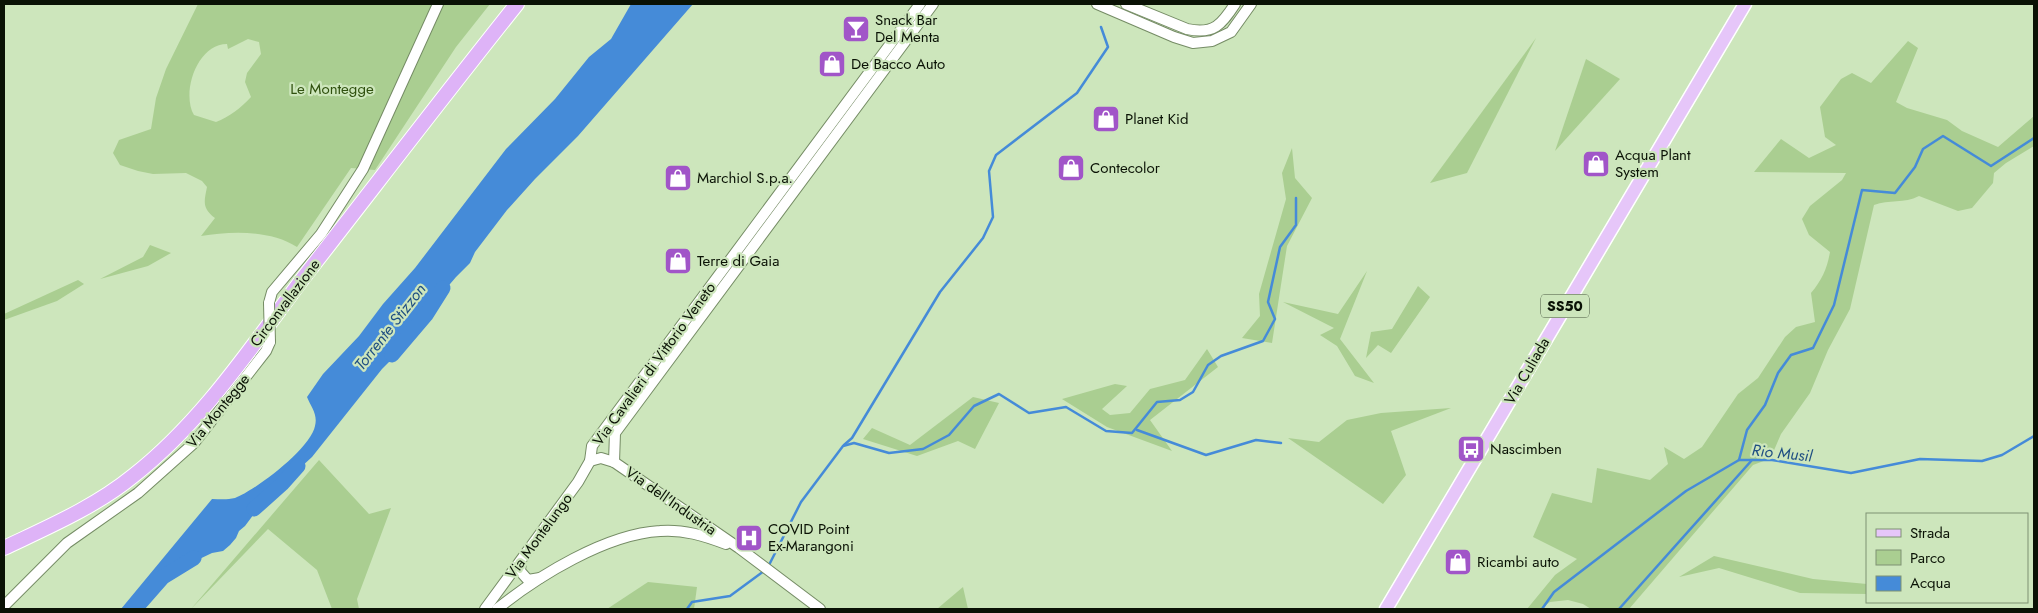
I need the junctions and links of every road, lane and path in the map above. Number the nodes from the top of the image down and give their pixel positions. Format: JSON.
{"nodes":[{"id":1,"x":438,"y":4,"type":"edge"},
{"id":2,"x":517,"y":4,"type":"edge"},
{"id":3,"x":920,"y":4,"type":"edge"},
{"id":4,"x":933,"y":4,"type":"edge"},
{"id":5,"x":1097,"y":4,"type":"edge"},
{"id":6,"x":1126,"y":4,"type":"edge"},
{"id":7,"x":1235,"y":4,"type":"edge"},
{"id":8,"x":1251,"y":4,"type":"edge"},
{"id":9,"x":1746,"y":4,"type":"edge"},
{"id":10,"x":590,"y":460,"type":"junction"},
{"id":11,"x":614,"y":462,"type":"junction"},
{"id":12,"x":701,"y":522,"type":"junction"},
{"id":13,"x":697,"y":533,"type":"junction"},
{"id":14,"x":4,"y":548,"type":"edge"},
{"id":15,"x":739,"y":548,"type":"junction"},
{"id":16,"x":520,"y":561,"type":"junction"},
{"id":17,"x":540,"y":578,"type":"junction"},
{"id":18,"x":4,"y":606,"type":"edge"},
{"id":19,"x":485,"y":609,"type":"edge"},
{"id":20,"x":497,"y":609,"type":"edge"},
{"id":21,"x":820,"y":609,"type":"edge"},
{"id":22,"x":1386,"y":609,"type":"edge"}],
"edges":[{"from":1,"to":18,"type":"street","name":"Via Montegge","bridge":true},
{"from":2,"to":14,"type":"highway","name":"Circonvallazione"},
{"from":3,"to":10,"type":"street","name":"Via Cavalieri di Vittorio Veneto"},
{"from":4,"to":11,"type":"street","name":"Via Cavalieri di Vittorio Veneto"},
{"from":5,"to":8,"type":"street"},
{"from":6,"to":7,"type":"street"},
{"from":9,"to":22,"type":"main road","name":"Via Culiada","number":"SS50"},
{"from":10,"to":11,"type":"street","name":"Via dell'Industria"},
{"from":10,"to":16,"type":"street","name":"Via Montelungo"},
{"from":11,"to":12,"type":"street","name":"Via dell'Industria"},
{"from":12,"to":13,"type":"street"},
{"from":12,"to":15,"type":"street","name":"Via dell'Industria"},
{"from":13,"to":15,"type":"street","name":"Via Montelungo"},
{"from":13,"to":17,"type":"street","name":"Via Montelungo"},
{"from":15,"to":21,"type":"street","name":"Via dell'Industria"},
{"from":16,"to":17,"type":"street"},
{"from":16,"to":19,"type":"street","name":"Via Montelungo"},
{"from":17,"to":20,"type":"street","name":"Via Montelungo"}]}
